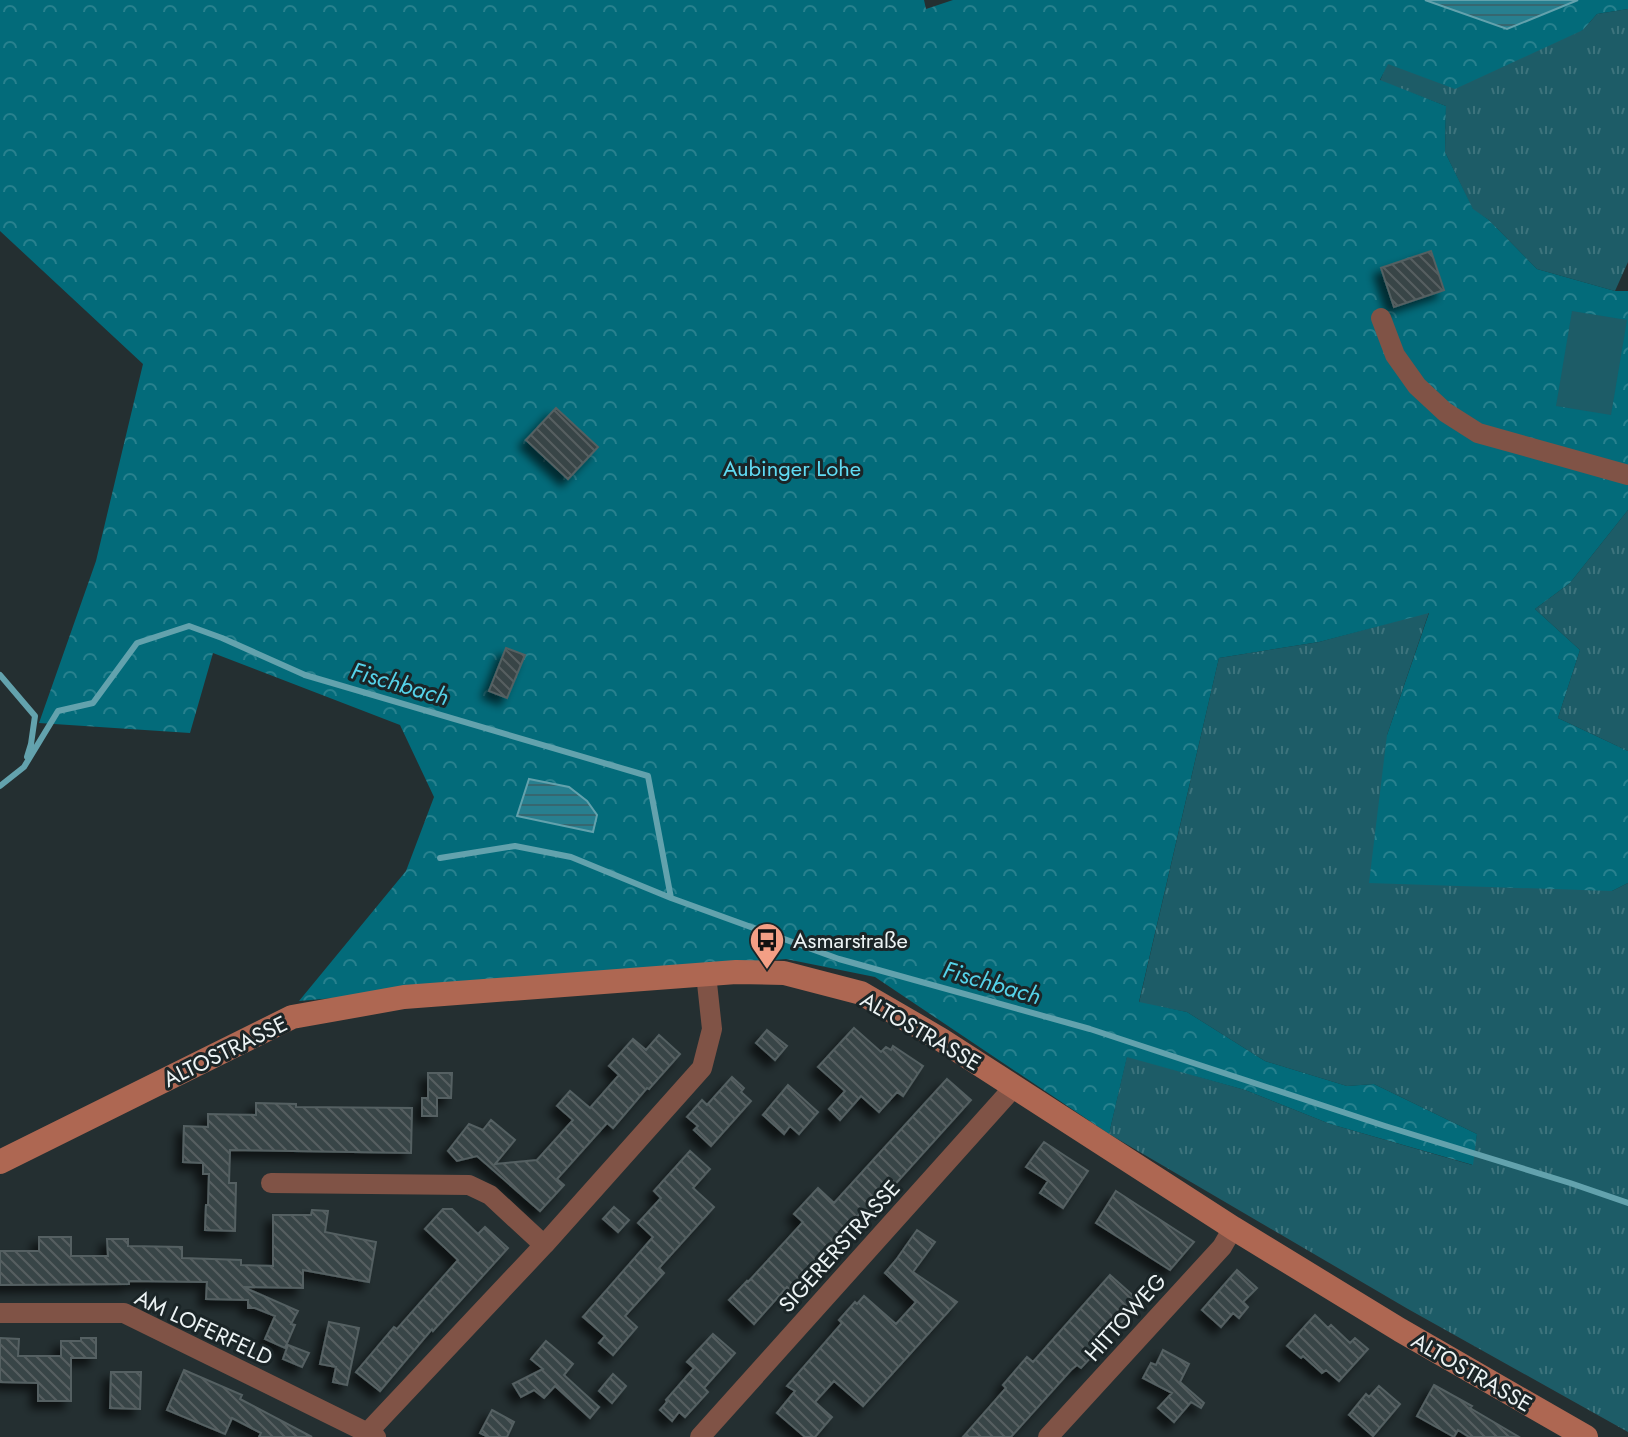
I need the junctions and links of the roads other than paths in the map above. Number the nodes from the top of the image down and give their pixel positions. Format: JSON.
{"nodes":[{"id":1,"x":1381,"y":318,"type":"dead end"},
{"id":2,"x":1628,"y":475,"type":"edge"},
{"id":3,"x":706,"y":974,"type":"junction"},
{"id":4,"x":1014,"y":1087,"type":"junction"},
{"id":5,"x":0,"y":1162,"type":"edge"},
{"id":6,"x":271,"y":1183,"type":"dead end"},
{"id":7,"x":1233,"y":1228,"type":"junction"},
{"id":8,"x":544,"y":1245,"type":"junction"},
{"id":9,"x":0,"y":1313,"type":"edge"},
{"id":10,"x":372,"y":1435,"type":"edge"},
{"id":11,"x":700,"y":1437,"type":"edge"},
{"id":12,"x":1048,"y":1437,"type":"edge"},
{"id":13,"x":1586,"y":1437,"type":"edge"}],
"edges":[{"from":1,"to":2,"type":"street"},
{"from":3,"to":4,"type":"main road","name":"ALTOSTRASSE"},
{"from":3,"to":5,"type":"main road","name":"ALTOSTRASSE"},
{"from":3,"to":8,"type":"street"},
{"from":4,"to":7,"type":"main road","name":"ALTOSTRASSE"},
{"from":4,"to":11,"type":"street","name":"SIGERERSTRASSE"},
{"from":6,"to":8,"type":"street"},
{"from":7,"to":12,"type":"street","name":"HITTOWEG"},
{"from":7,"to":13,"type":"main road","name":"ALTOSTRASSE"},
{"from":8,"to":10,"type":"street"},
{"from":9,"to":10,"type":"street","name":"AM LOFERFELD"}]}
